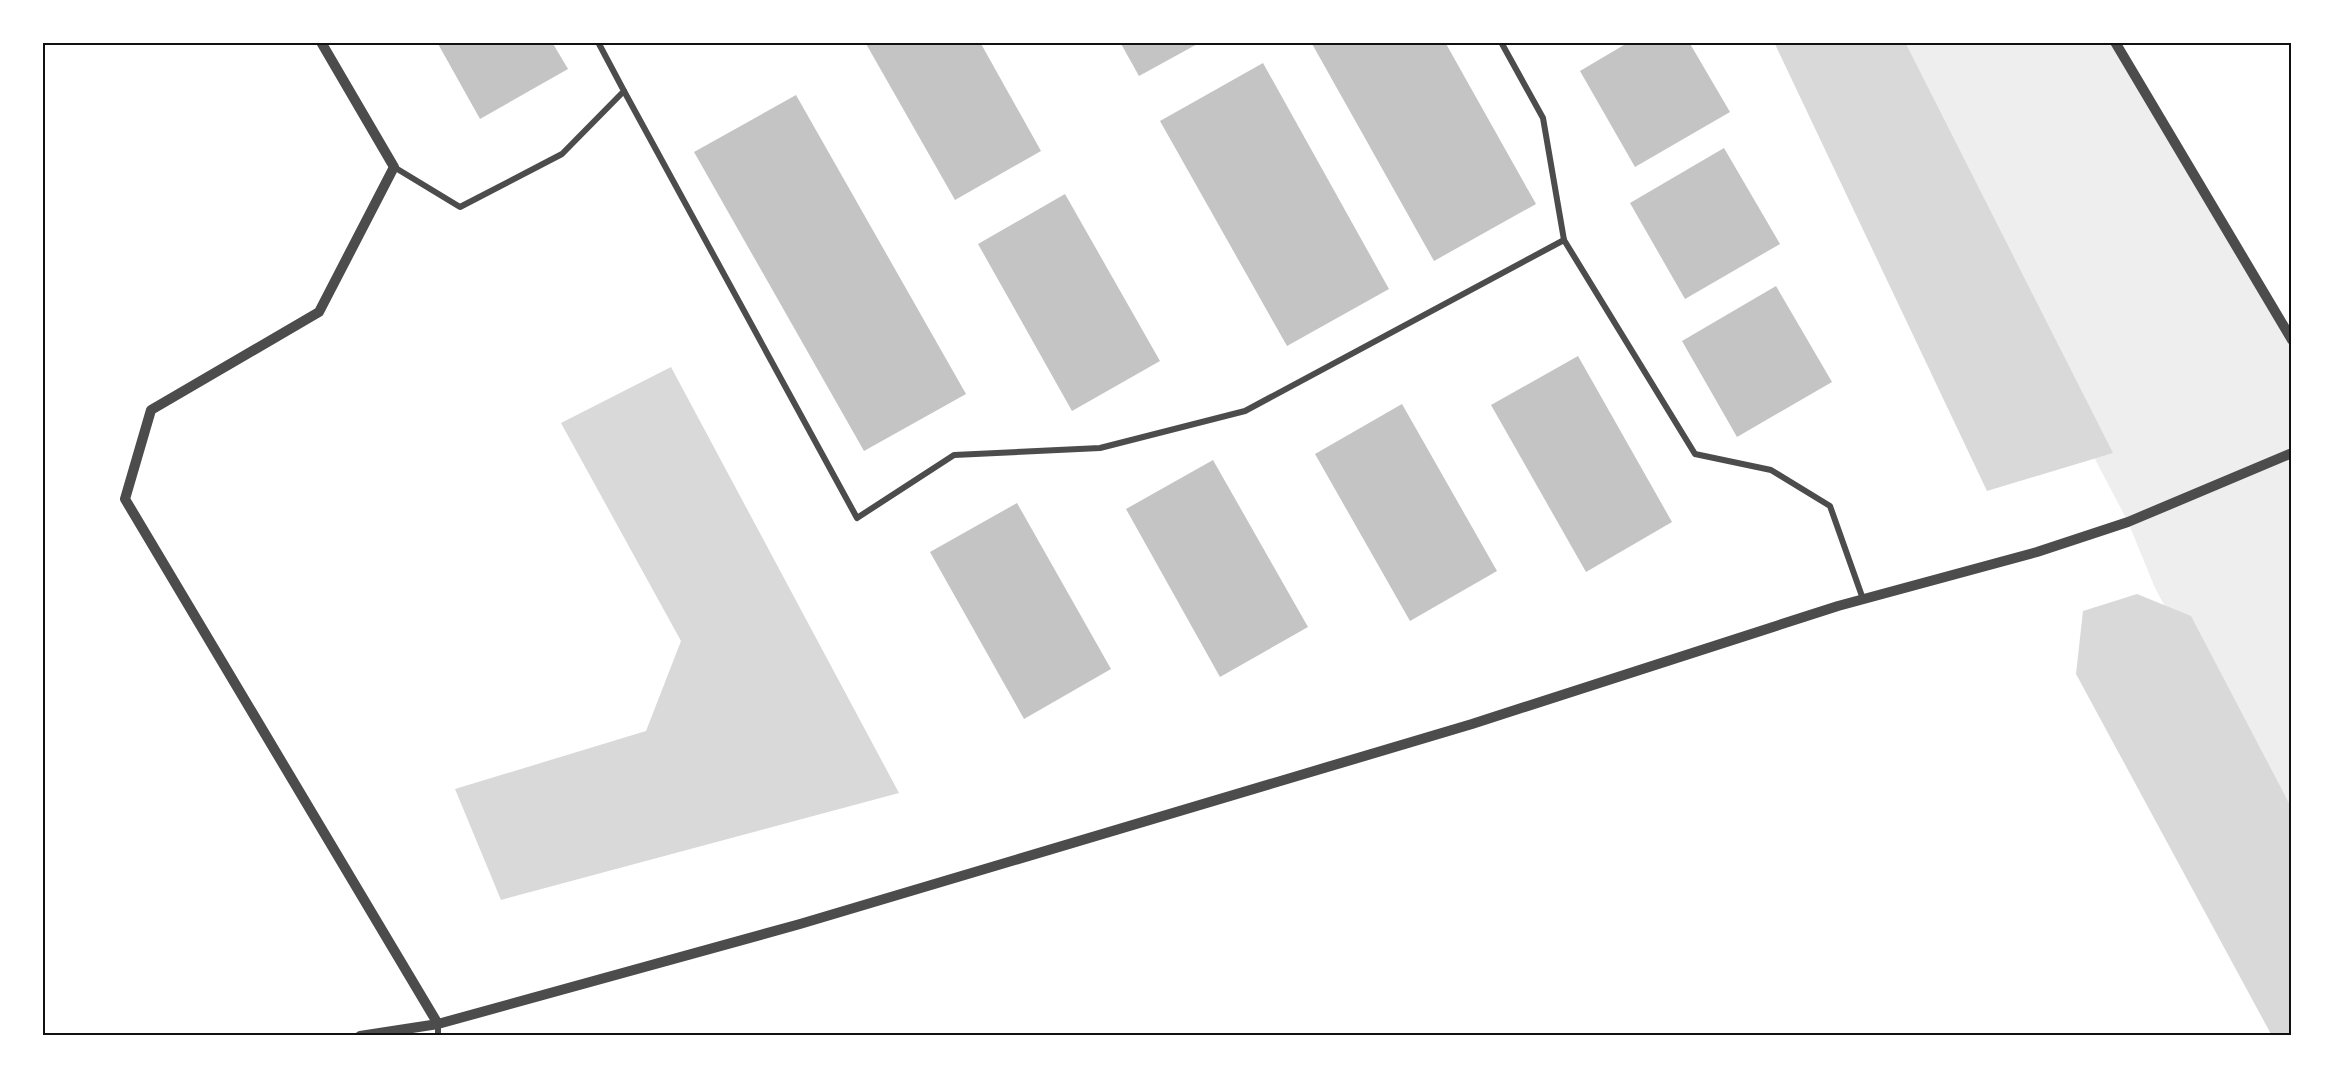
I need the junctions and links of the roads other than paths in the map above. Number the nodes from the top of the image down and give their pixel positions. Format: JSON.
{"nodes":[{"id":1,"x":321,"y":42,"type":"edge"},
{"id":2,"x":598,"y":42,"type":"edge"},
{"id":3,"x":1501,"y":42,"type":"edge"},
{"id":4,"x":2115,"y":42,"type":"edge"},
{"id":5,"x":624,"y":91,"type":"junction"},
{"id":6,"x":394,"y":167,"type":"junction"},
{"id":7,"x":1564,"y":240,"type":"junction"},
{"id":8,"x":2292,"y":340,"type":"edge"},
{"id":9,"x":2292,"y":453,"type":"edge"},
{"id":10,"x":1863,"y":599,"type":"junction"},
{"id":11,"x":438,"y":1030,"type":"edge"},
{"id":12,"x":360,"y":1036,"type":"edge"}],
"edges":[{"from":1,"to":6,"type":"street"},
{"from":2,"to":5,"type":"street"},
{"from":3,"to":7,"type":"street"},
{"from":4,"to":8,"type":"street"},
{"from":5,"to":6,"type":"street"},
{"from":5,"to":7,"type":"street"},
{"from":6,"to":11,"type":"street"},
{"from":7,"to":10,"type":"street"},
{"from":9,"to":10,"type":"street"},
{"from":10,"to":11,"type":"street"},
{"from":11,"to":12,"type":"street"}]}
